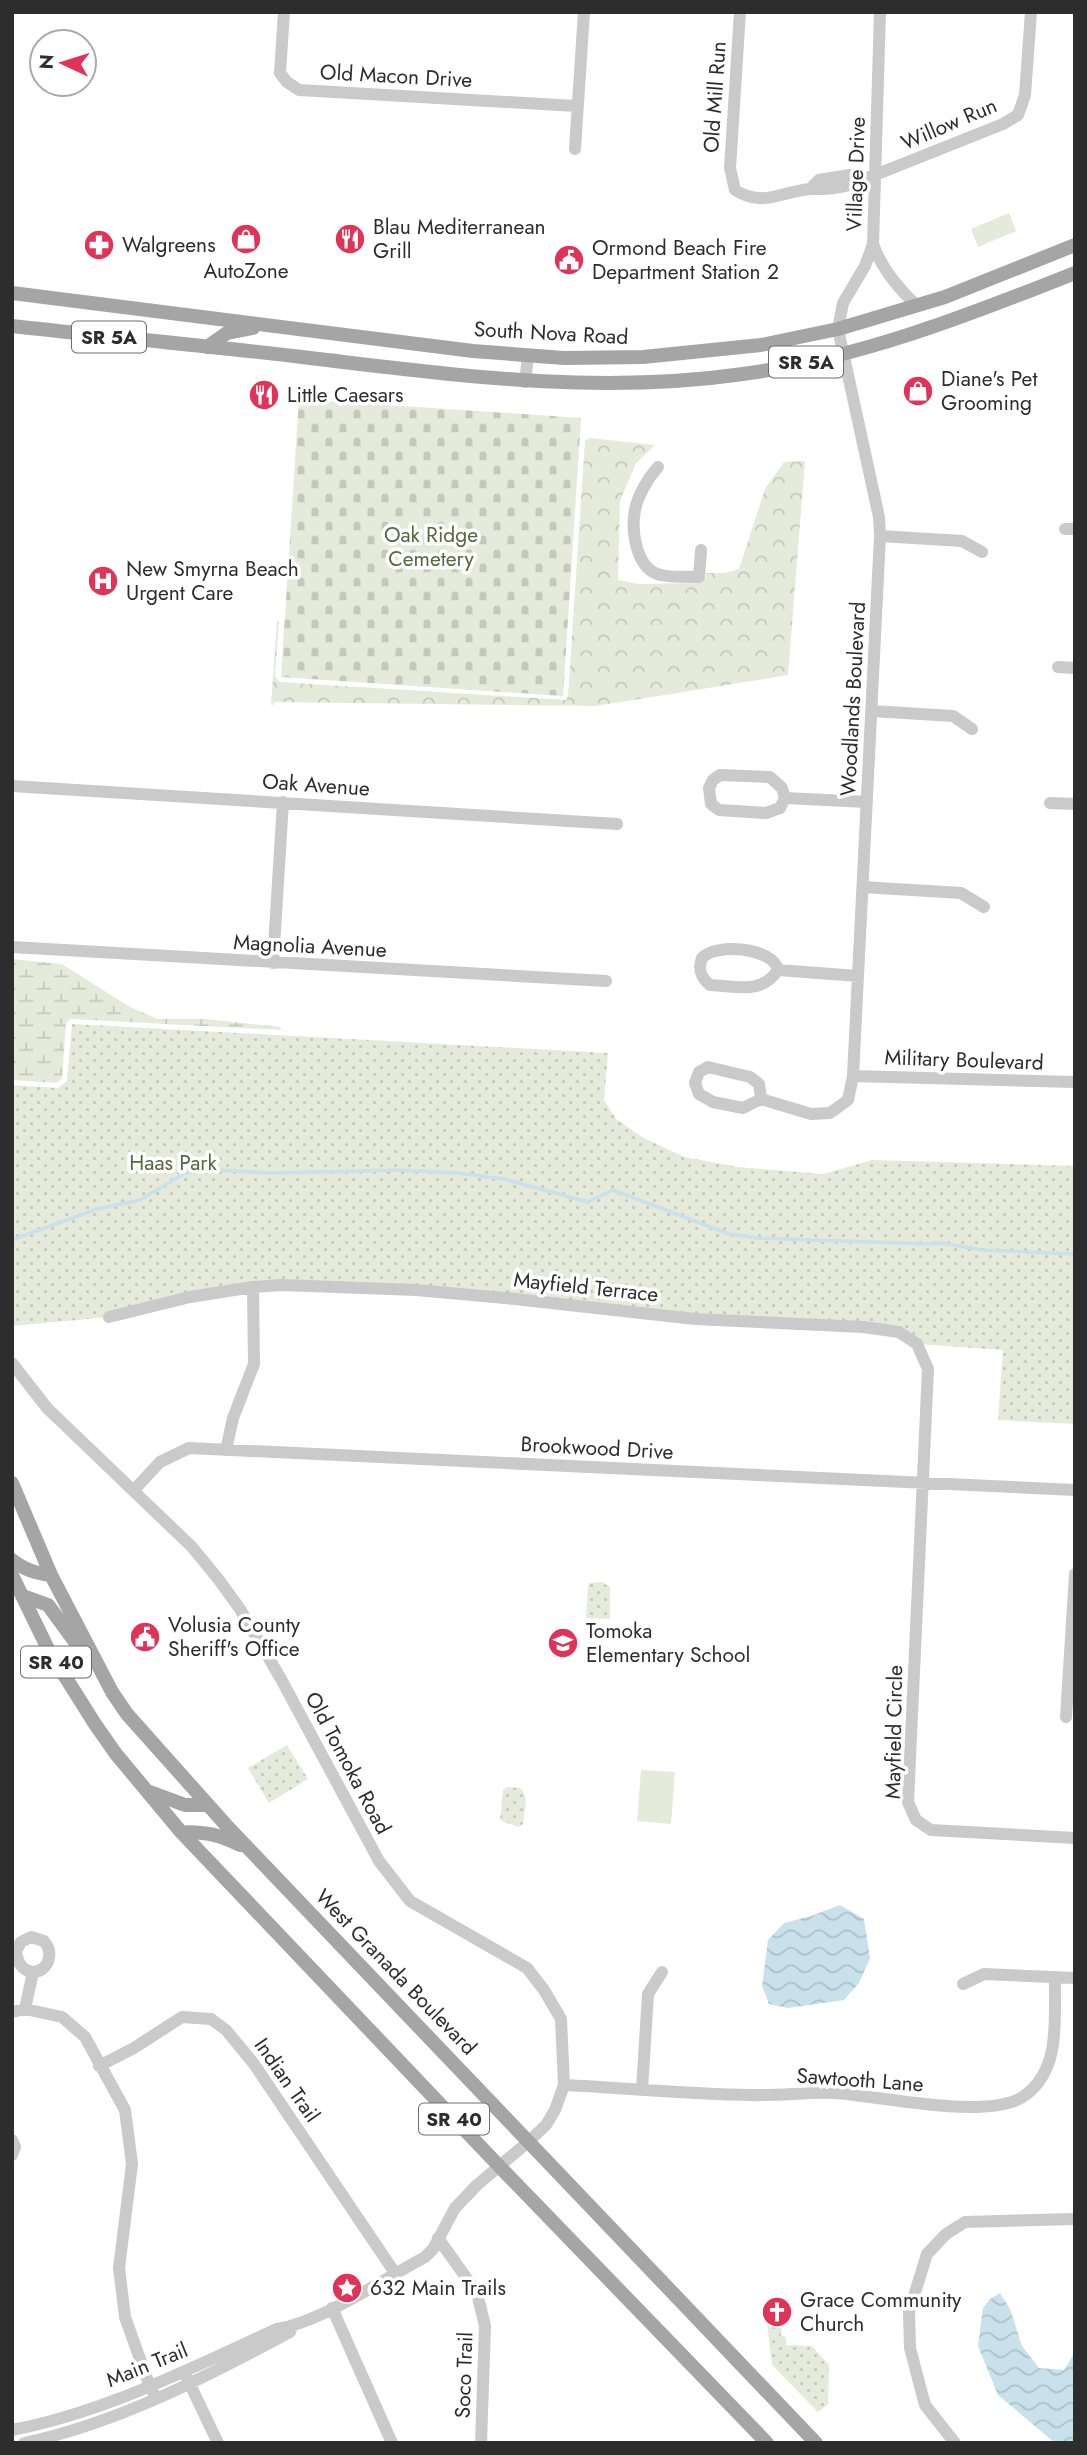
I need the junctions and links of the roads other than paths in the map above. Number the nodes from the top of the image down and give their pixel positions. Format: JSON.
{"nodes":[{"id":1,"x":284,"y":12,"type":"edge"},
{"id":2,"x":584,"y":12,"type":"edge"},
{"id":3,"x":740,"y":12,"type":"edge"},
{"id":4,"x":880,"y":12,"type":"edge"},
{"id":5,"x":1031,"y":12,"type":"edge"},
{"id":6,"x":576,"y":106,"type":"junction"},
{"id":7,"x":575,"y":149,"type":"dead end"},
{"id":8,"x":875,"y":175,"type":"junction"},
{"id":9,"x":873,"y":244,"type":"junction"},
{"id":10,"x":1075,"y":245,"type":"edge"},
{"id":11,"x":1075,"y":273,"type":"edge"},
{"id":12,"x":12,"y":293,"type":"edge"},
{"id":13,"x":917,"y":306,"type":"junction"},
{"id":14,"x":12,"y":326,"type":"edge"},
{"id":15,"x":263,"y":326,"type":"junction"},
{"id":16,"x":838,"y":329,"type":"junction"},
{"id":17,"x":207,"y":347,"type":"junction"},
{"id":18,"x":844,"y":354,"type":"junction"},
{"id":19,"x":528,"y":356,"type":"junction"},
{"id":20,"x":525,"y":382,"type":"junction"},
{"id":21,"x":658,"y":467,"type":"dead end"},
{"id":22,"x":880,"y":536,"type":"junction"},
{"id":23,"x":701,"y":550,"type":"dead end"},
{"id":24,"x":982,"y":552,"type":"dead end"},
{"id":25,"x":1058,"y":667,"type":"dead end"},
{"id":26,"x":1075,"y":668,"type":"edge"},
{"id":27,"x":872,"y":711,"type":"junction"},
{"id":28,"x":972,"y":729,"type":"dead end"},
{"id":29,"x":12,"y":786,"type":"edge"},
{"id":30,"x":785,"y":798,"type":"junction"},
{"id":31,"x":283,"y":802,"type":"junction"},
{"id":32,"x":867,"y":802,"type":"junction"},
{"id":33,"x":1050,"y":803,"type":"dead end"},
{"id":34,"x":1075,"y":804,"type":"edge"},
{"id":35,"x":617,"y":824,"type":"dead end"},
{"id":36,"x":863,"y":887,"type":"junction"},
{"id":37,"x":985,"y":907,"type":"dead end"},
{"id":38,"x":12,"y":947,"type":"edge"},
{"id":39,"x":274,"y":963,"type":"junction"},
{"id":40,"x":778,"y":970,"type":"junction"},
{"id":41,"x":858,"y":976,"type":"junction"},
{"id":42,"x":606,"y":981,"type":"dead end"},
{"id":43,"x":853,"y":1076,"type":"junction"},
{"id":44,"x":1075,"y":1082,"type":"edge"},
{"id":45,"x":761,"y":1099,"type":"junction"},
{"id":46,"x":253,"y":1287,"type":"junction"},
{"id":47,"x":109,"y":1317,"type":"dead end"},
{"id":48,"x":12,"y":1363,"type":"edge"},
{"id":49,"x":226,"y":1450,"type":"junction"},
{"id":50,"x":12,"y":1483,"type":"edge"},
{"id":51,"x":923,"y":1483,"type":"junction"},
{"id":52,"x":134,"y":1490,"type":"junction"},
{"id":53,"x":1075,"y":1490,"type":"edge"},
{"id":54,"x":12,"y":1560,"type":"edge"},
{"id":55,"x":1075,"y":1574,"type":"edge"},
{"id":56,"x":12,"y":1575,"type":"edge"},
{"id":57,"x":51,"y":1575,"type":"junction"},
{"id":58,"x":18,"y":1599,"type":"edge"},
{"id":59,"x":111,"y":1692,"type":"junction"},
{"id":60,"x":1066,"y":1717,"type":"dead end"},
{"id":61,"x":145,"y":1790,"type":"junction"},
{"id":62,"x":208,"y":1805,"type":"junction"},
{"id":63,"x":181,"y":1832,"type":"junction"},
{"id":64,"x":1075,"y":1838,"type":"edge"},
{"id":65,"x":248,"y":1848,"type":"junction"},
{"id":66,"x":33,"y":1972,"type":"dead end"},
{"id":67,"x":662,"y":1972,"type":"dead end"},
{"id":68,"x":1055,"y":1978,"type":"junction"},
{"id":69,"x":1075,"y":1978,"type":"edge"},
{"id":70,"x":963,"y":1984,"type":"dead end"},
{"id":71,"x":18,"y":2011,"type":"edge"},
{"id":72,"x":99,"y":2066,"type":"junction"},
{"id":73,"x":564,"y":2084,"type":"junction"},
{"id":74,"x":642,"y":2089,"type":"junction"},
{"id":75,"x":12,"y":2140,"type":"edge"},
{"id":76,"x":528,"y":2142,"type":"junction"},
{"id":77,"x":12,"y":2155,"type":"edge"},
{"id":78,"x":500,"y":2167,"type":"junction"},
{"id":79,"x":1075,"y":2219,"type":"edge"},
{"id":80,"x":438,"y":2238,"type":"junction"},
{"id":81,"x":396,"y":2273,"type":"junction"},
{"id":82,"x":331,"y":2308,"type":"junction"},
{"id":83,"x":187,"y":2378,"type":"junction"},
{"id":84,"x":153,"y":2392,"type":"junction"},
{"id":85,"x":93,"y":2407,"type":"junction"},
{"id":86,"x":98,"y":2421,"type":"junction"},
{"id":87,"x":41,"y":2424,"type":"junction"},
{"id":88,"x":12,"y":2430,"type":"edge"},
{"id":89,"x":43,"y":2441,"type":"edge"},
{"id":90,"x":949,"y":2441,"type":"edge"},
{"id":91,"x":24,"y":2443,"type":"edge"},
{"id":92,"x":218,"y":2443,"type":"edge"},
{"id":93,"x":392,"y":2443,"type":"edge"},
{"id":94,"x":481,"y":2443,"type":"edge"},
{"id":95,"x":767,"y":2443,"type":"edge"},
{"id":96,"x":816,"y":2443,"type":"edge"}],
"edges":[{"from":1,"to":6,"type":"street","name":"Old Macon Drive"},
{"from":2,"to":6,"type":"street"},
{"from":3,"to":8,"type":"street","name":"Old Mill Run"},
{"from":4,"to":8,"type":"street","name":"Village Drive"},
{"from":5,"to":8,"type":"street","name":"Willow Run"},
{"from":6,"to":7,"type":"street"},
{"from":8,"to":9,"type":"street","name":"Village Drive"},
{"from":9,"to":13,"type":"street"},
{"from":9,"to":16,"type":"street","name":"Village Drive"},
{"from":10,"to":13,"type":"main road","name":"South Nova Road","number":"SR 5A"},
{"from":11,"to":18,"type":"main road","number":"SR 5A"},
{"from":12,"to":15,"type":"main road","name":"South Nova Road","number":"SR 5A"},
{"from":13,"to":16,"type":"main road","name":"South Nova Road","number":"SR 5A"},
{"from":14,"to":17,"type":"main road","number":"SR 5A"},
{"from":15,"to":17,"type":"main road"},
{"from":15,"to":19,"type":"main road","name":"South Nova Road","number":"SR 5A"},
{"from":16,"to":18,"type":"street","name":"Woodlands Boulevard"},
{"from":16,"to":19,"type":"main road","name":"South Nova Road","number":"SR 5A"},
{"from":17,"to":20,"type":"main road","number":"SR 5A"},
{"from":18,"to":20,"type":"main road","number":"SR 5A"},
{"from":18,"to":22,"type":"street","name":"Woodlands Boulevard"},
{"from":19,"to":20,"type":"street"},
{"from":21,"to":23,"type":"street"},
{"from":22,"to":24,"type":"street"},
{"from":22,"to":27,"type":"street","name":"Woodlands Boulevard"},
{"from":25,"to":26,"type":"street"},
{"from":27,"to":28,"type":"street"},
{"from":27,"to":32,"type":"street","name":"Woodlands Boulevard"},
{"from":29,"to":31,"type":"street","name":"Oak Avenue"},
{"from":30,"to":30,"type":"street"},
{"from":30,"to":32,"type":"street"},
{"from":31,"to":35,"type":"street","name":"Oak Avenue"},
{"from":31,"to":39,"type":"street"},
{"from":32,"to":36,"type":"street","name":"Woodlands Boulevard"},
{"from":33,"to":34,"type":"street"},
{"from":36,"to":37,"type":"street"},
{"from":36,"to":41,"type":"street","name":"Woodlands Boulevard"},
{"from":38,"to":39,"type":"street","name":"Magnolia Avenue"},
{"from":39,"to":42,"type":"street","name":"Magnolia Avenue"},
{"from":40,"to":40,"type":"street"},
{"from":40,"to":41,"type":"street"},
{"from":41,"to":43,"type":"street","name":"Woodlands Boulevard"},
{"from":43,"to":44,"type":"street","name":"Military Boulevard"},
{"from":43,"to":45,"type":"street"},
{"from":45,"to":45,"type":"street"},
{"from":46,"to":47,"type":"street","name":"Mayfield Terrace"},
{"from":46,"to":49,"type":"street"},
{"from":46,"to":51,"type":"street","name":"Mayfield Terrace"},
{"from":48,"to":52,"type":"street","name":"Old Tomoka Road"},
{"from":49,"to":51,"type":"street","name":"Brookwood Drive"},
{"from":49,"to":52,"type":"street","name":"Brookwood Drive"},
{"from":50,"to":57,"type":"main road","name":"West Granada Boulevard","number":"SR 40"},
{"from":51,"to":53,"type":"street","name":"Brookwood Drive"},
{"from":51,"to":64,"type":"street","name":"Mayfield Circle"},
{"from":52,"to":73,"type":"street","name":"Old Tomoka Road"},
{"from":54,"to":57,"type":"main road"},
{"from":55,"to":60,"type":"street"},
{"from":56,"to":58,"type":"main road","number":"SR 40"},
{"from":57,"to":59,"type":"main road","name":"West Granada Boulevard","number":"SR 40"},
{"from":58,"to":59,"type":"main road"},
{"from":58,"to":61,"type":"main road","number":"SR 40"},
{"from":59,"to":62,"type":"main road","name":"West Granada Boulevard","number":"SR 40"},
{"from":61,"to":62,"type":"main road"},
{"from":61,"to":63,"type":"main road","number":"SR 40"},
{"from":62,"to":65,"type":"main road","name":"West Granada Boulevard","number":"SR 40"},
{"from":63,"to":65,"type":"main road"},
{"from":63,"to":78,"type":"main road","number":"SR 40"},
{"from":65,"to":76,"type":"main road","name":"West Granada Boulevard","number":"SR 40"},
{"from":66,"to":71,"type":"street"},
{"from":67,"to":74,"type":"street"},
{"from":68,"to":69,"type":"street"},
{"from":68,"to":70,"type":"street"},
{"from":68,"to":74,"type":"street","name":"Sawtooth Lane"},
{"from":71,"to":72,"type":"street"},
{"from":72,"to":81,"type":"street","name":"Indian Trail"},
{"from":72,"to":84,"type":"street"},
{"from":73,"to":74,"type":"street","name":"Sawtooth Lane"},
{"from":73,"to":76,"type":"street","name":"Old Tomoka Road"},
{"from":75,"to":77,"type":"street"},
{"from":76,"to":78,"type":"street","name":"Old Tomoka Road"},
{"from":76,"to":96,"type":"main road","name":"West Granada Boulevard","number":"SR 40"},
{"from":78,"to":80,"type":"street","name":"Main Trail"},
{"from":78,"to":95,"type":"main road","number":"SR 40"},
{"from":79,"to":90,"type":"street"},
{"from":80,"to":81,"type":"street","name":"Main Trail"},
{"from":80,"to":94,"type":"street","name":"Soco Trail"},
{"from":81,"to":82,"type":"street","name":"Main Trail"},
{"from":82,"to":83,"type":"street","name":"Main Trail"},
{"from":82,"to":93,"type":"street"},
{"from":83,"to":84,"type":"street","name":"Main Trail"},
{"from":83,"to":92,"type":"street"},
{"from":84,"to":85,"type":"street","name":"Main Trail"},
{"from":84,"to":86,"type":"street","name":"Main Trail"},
{"from":85,"to":86,"type":"street"},
{"from":85,"to":87,"type":"street","name":"Main Trail"},
{"from":86,"to":89,"type":"street","name":"Main Trail"},
{"from":87,"to":88,"type":"street","name":"Main Trail"},
{"from":87,"to":89,"type":"street"},
{"from":89,"to":91,"type":"street","name":"Main Trail"}]}
